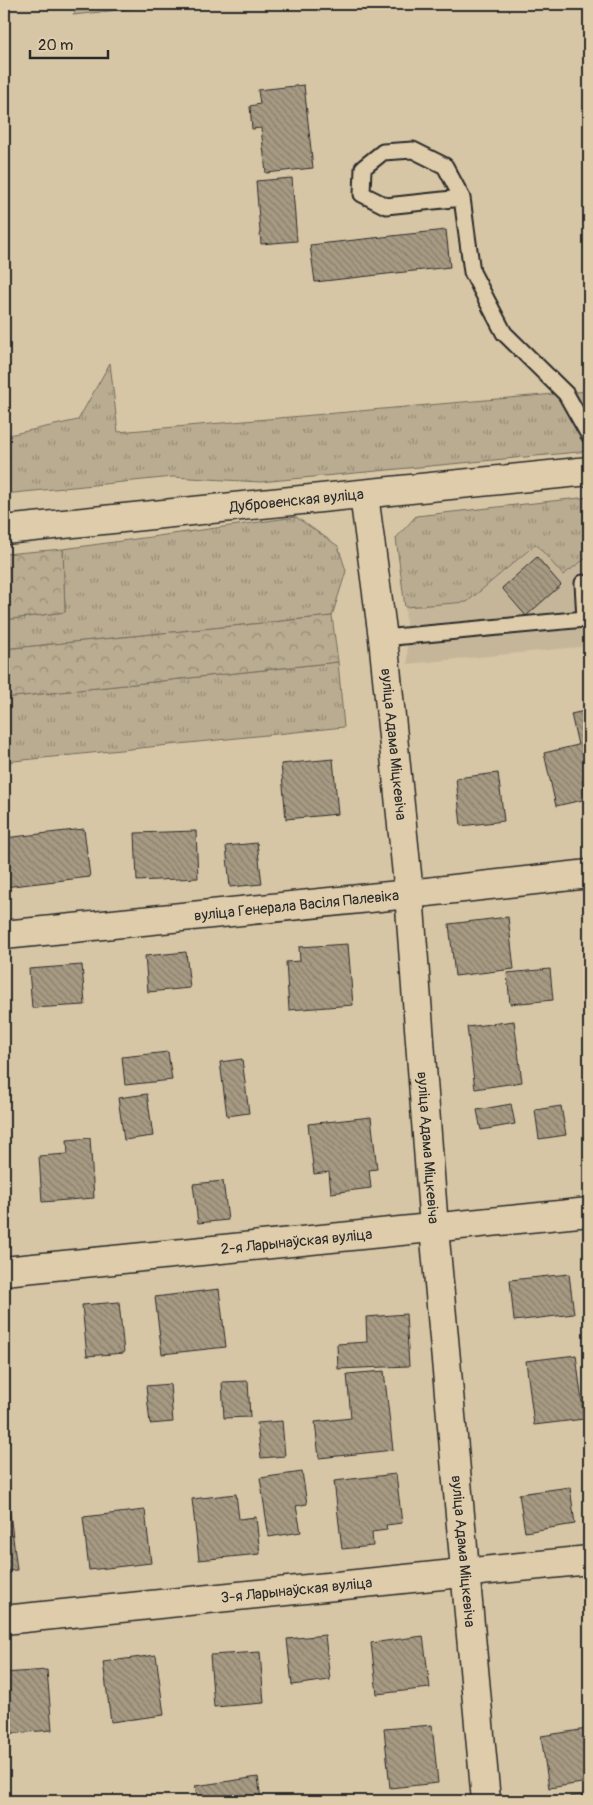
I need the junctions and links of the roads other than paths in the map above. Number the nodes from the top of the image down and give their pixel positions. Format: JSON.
{"nodes":[{"id":1,"x":462,"y":198,"type":"junction"},
{"id":2,"x":589,"y":435,"type":"edge"},
{"id":3,"x":589,"y":471,"type":"edge"},
{"id":4,"x":364,"y":495,"type":"junction"},
{"id":5,"x":4,"y":530,"type":"edge"},
{"id":6,"x":583,"y":583,"type":"dead end"},
{"id":7,"x":383,"y":638,"type":"junction"},
{"id":8,"x":589,"y":874,"type":"edge"},
{"id":9,"x":410,"y":894,"type":"junction"},
{"id":10,"x":4,"y":935,"type":"edge"},
{"id":11,"x":589,"y":1212,"type":"edge"},
{"id":12,"x":434,"y":1228,"type":"junction"},
{"id":13,"x":4,"y":1271,"type":"edge"},
{"id":14,"x":589,"y":1560,"type":"edge"},
{"id":15,"x":465,"y":1572,"type":"junction"},
{"id":16,"x":4,"y":1620,"type":"edge"},
{"id":17,"x":486,"y":1801,"type":"edge"}],
"edges":[{"from":1,"to":1,"type":"lane"},
{"from":1,"to":2,"type":"lane"},
{"from":3,"to":4,"type":"street","name":"Дубровенская вуліца"},
{"from":4,"to":5,"type":"street","name":"Дубровенская вуліца"},
{"from":4,"to":7,"type":"street","name":"вуліца Адама Міцкевіча"},
{"from":6,"to":7,"type":"lane"},
{"from":7,"to":9,"type":"street","name":"вуліца Адама Міцкевіча"},
{"from":8,"to":9,"type":"street","name":"вуліца Генерала Васіля Палевіка"},
{"from":9,"to":10,"type":"street","name":"вуліца Генерала Васіля Палевіка"},
{"from":9,"to":12,"type":"street","name":"вуліца Адама Міцкевіча"},
{"from":11,"to":12,"type":"street","name":"2-я Ларынаўская вуліца"},
{"from":12,"to":13,"type":"street","name":"2-я Ларынаўская вуліца"},
{"from":12,"to":15,"type":"street","name":"вуліца Адама Міцкевіча"},
{"from":14,"to":15,"type":"street","name":"3-я Ларынаўская вуліца"},
{"from":15,"to":16,"type":"street","name":"3-я Ларынаўская вуліца"},
{"from":15,"to":17,"type":"street","name":"вуліца Адама Міцкевіча"}]}
